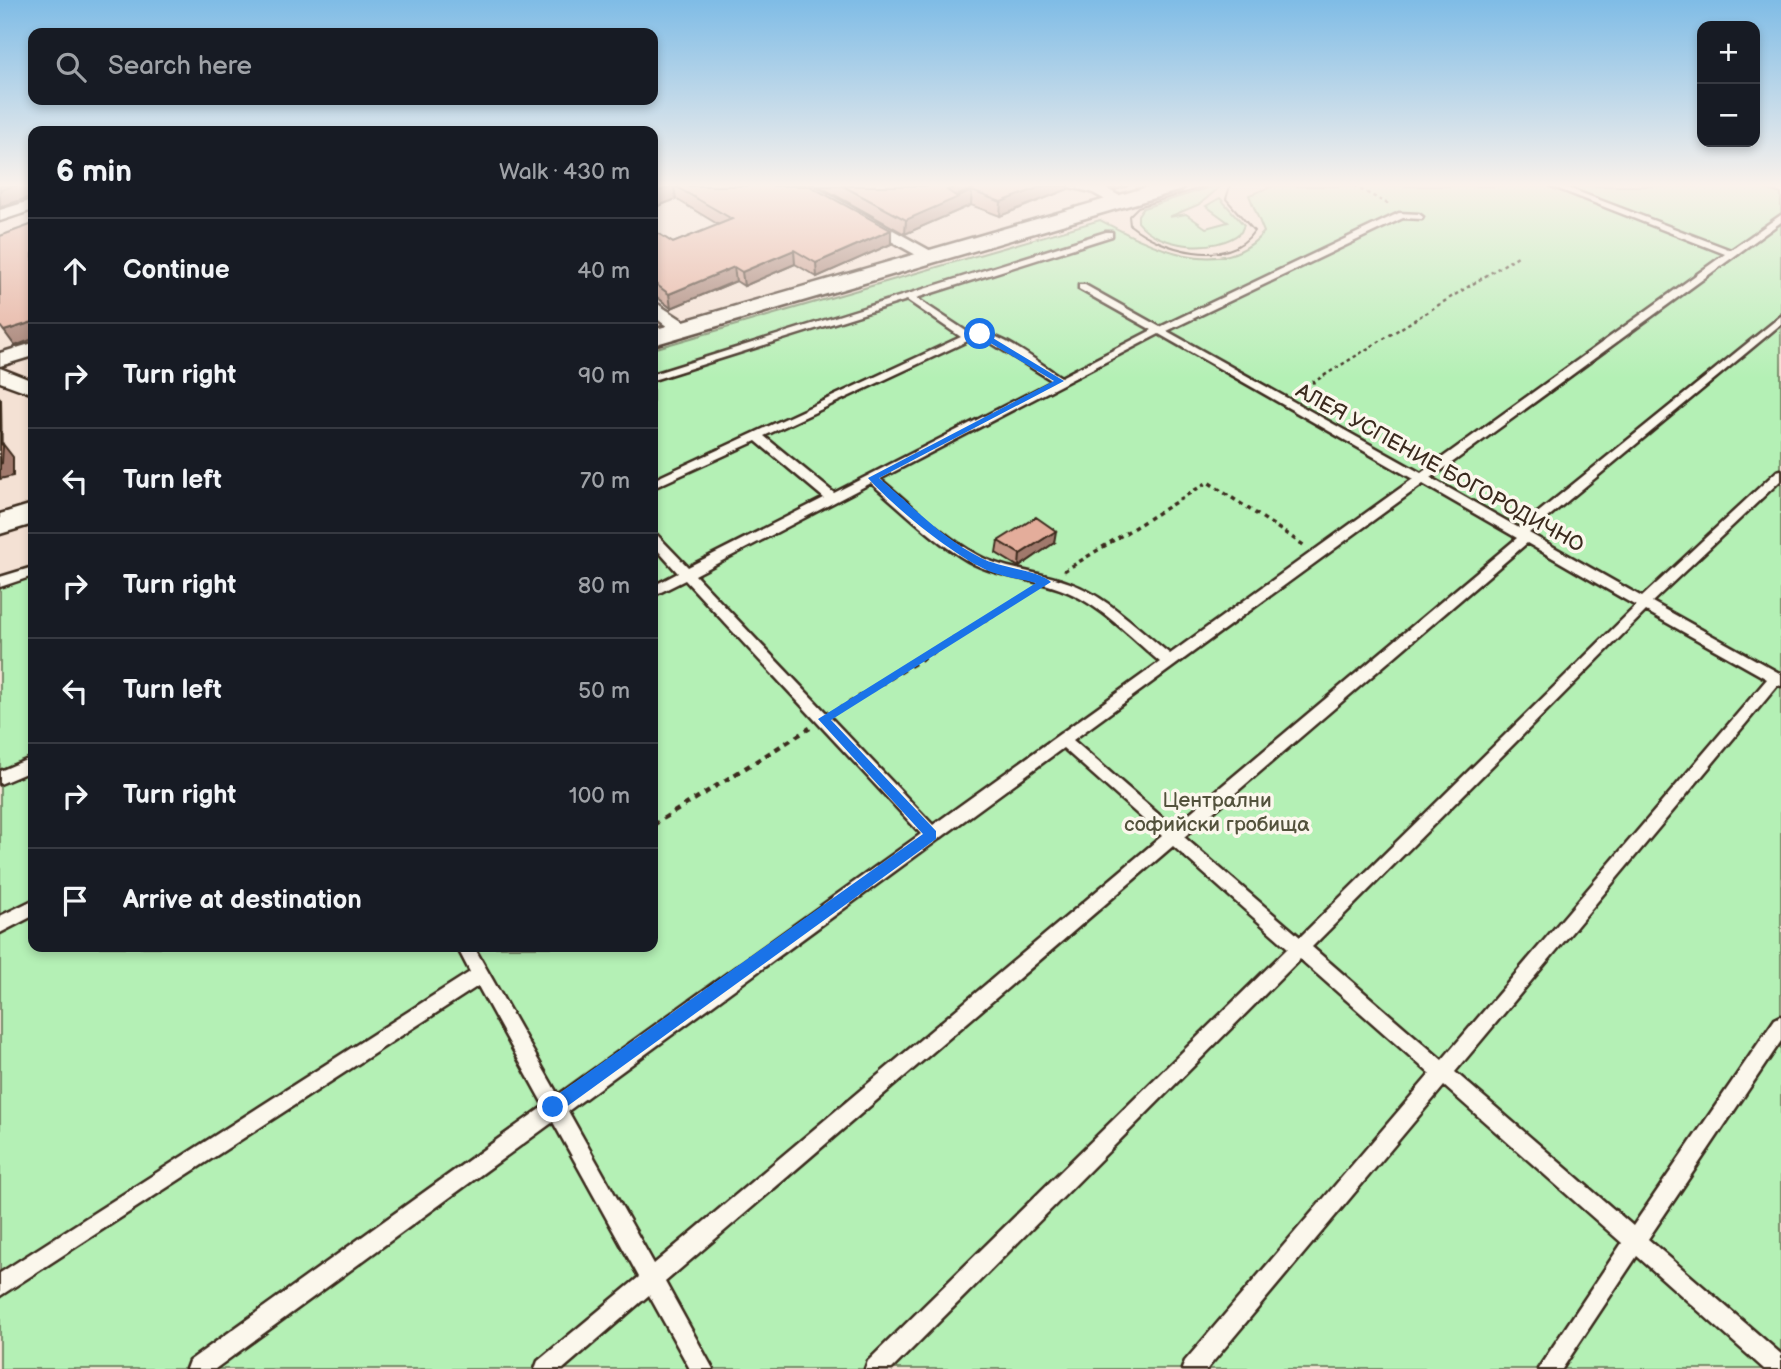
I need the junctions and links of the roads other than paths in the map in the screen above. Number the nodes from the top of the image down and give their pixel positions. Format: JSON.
{"nodes":[{"id":1,"x":920,"y":250,"type":"edge"},
{"id":2,"x":952,"y":250,"type":"edge"},
{"id":3,"x":1059,"y":250,"type":"edge"},
{"id":4,"x":1330,"y":250,"type":"edge"},
{"id":5,"x":1721,"y":250,"type":"edge"},
{"id":6,"x":1738,"y":250,"type":"edge"},
{"id":7,"x":1732,"y":254,"type":"junction"},
{"id":8,"x":933,"y":257,"type":"junction"},
{"id":9,"x":1082,"y":287,"type":"dead end"},
{"id":10,"x":909,"y":297,"type":"junction"},
{"id":11,"x":658,"y":311,"type":"edge"},
{"id":12,"x":1781,"y":319,"type":"edge"},
{"id":13,"x":683,"y":329,"type":"junction"},
{"id":14,"x":1158,"y":331,"type":"junction"},
{"id":15,"x":658,"y":336,"type":"edge"},
{"id":16,"x":968,"y":337,"type":"junction"},
{"id":17,"x":28,"y":351,"type":"edge"},
{"id":18,"x":0,"y":360,"type":"edge"},
{"id":19,"x":0,"y":374,"type":"edge"},
{"id":20,"x":658,"y":375,"type":"edge"},
{"id":21,"x":1060,"y":381,"type":"junction"},
{"id":22,"x":28,"y":386,"type":"edge"},
{"id":23,"x":757,"y":436,"type":"junction"},
{"id":24,"x":1781,"y":474,"type":"edge"},
{"id":25,"x":872,"y":478,"type":"junction"},
{"id":26,"x":1420,"y":479,"type":"junction"},
{"id":27,"x":658,"y":482,"type":"edge"},
{"id":28,"x":832,"y":498,"type":"junction"},
{"id":29,"x":28,"y":516,"type":"edge"},
{"id":30,"x":0,"y":524,"type":"edge"},
{"id":31,"x":1522,"y":536,"type":"junction"},
{"id":32,"x":658,"y":543,"type":"edge"},
{"id":33,"x":28,"y":573,"type":"edge"},
{"id":34,"x":687,"y":573,"type":"junction"},
{"id":35,"x":0,"y":582,"type":"edge"},
{"id":36,"x":658,"y":588,"type":"edge"},
{"id":37,"x":1644,"y":604,"type":"junction"},
{"id":38,"x":1170,"y":662,"type":"junction"},
{"id":39,"x":1778,"y":679,"type":"edge"},
{"id":40,"x":1062,"y":740,"type":"junction"},
{"id":41,"x":28,"y":765,"type":"edge"},
{"id":42,"x":0,"y":778,"type":"edge"},
{"id":43,"x":932,"y":835,"type":"junction"},
{"id":44,"x":1173,"y":837,"type":"junction"},
{"id":45,"x":28,"y":911,"type":"edge"},
{"id":46,"x":0,"y":925,"type":"edge"},
{"id":47,"x":1300,"y":948,"type":"junction"},
{"id":48,"x":468,"y":952,"type":"edge"},
{"id":49,"x":480,"y":975,"type":"junction"},
{"id":50,"x":1781,"y":1025,"type":"edge"},
{"id":51,"x":1442,"y":1073,"type":"junction"},
{"id":52,"x":553,"y":1107,"type":"junction"},
{"id":53,"x":1635,"y":1241,"type":"junction"},
{"id":54,"x":651,"y":1280,"type":"junction"},
{"id":55,"x":0,"y":1284,"type":"edge"},
{"id":56,"x":197,"y":1369,"type":"edge"},
{"id":57,"x":546,"y":1369,"type":"edge"},
{"id":58,"x":702,"y":1369,"type":"edge"},
{"id":59,"x":876,"y":1369,"type":"edge"},
{"id":60,"x":1193,"y":1369,"type":"edge"},
{"id":61,"x":1549,"y":1369,"type":"edge"},
{"id":62,"x":1781,"y":1369,"type":"edge"}],
"edges":[{"from":1,"to":8,"type":"street"},
{"from":2,"to":8,"type":"street"},
{"from":3,"to":10,"type":"lane"},
{"from":4,"to":14,"type":"lane"},
{"from":5,"to":7,"type":"lane"},
{"from":6,"to":7,"type":"lane"},
{"from":7,"to":26,"type":"lane"},
{"from":8,"to":13,"type":"street"},
{"from":9,"to":14,"type":"lane","name":"АЛЕЯ УСПЕНИЕ БОГОРОДИЧНО"},
{"from":10,"to":16,"type":"lane"},
{"from":10,"to":20,"type":"lane"},
{"from":11,"to":13,"type":"street"},
{"from":12,"to":31,"type":"lane"},
{"from":13,"to":15,"type":"street"},
{"from":14,"to":21,"type":"lane"},
{"from":14,"to":26,"type":"lane","name":"АЛЕЯ УСПЕНИЕ БОГОРОДИЧНО"},
{"from":16,"to":21,"type":"lane"},
{"from":16,"to":23,"type":"lane"},
{"from":17,"to":18,"type":"street"},
{"from":19,"to":22,"type":"street"},
{"from":21,"to":25,"type":"lane"},
{"from":23,"to":27,"type":"lane"},
{"from":23,"to":28,"type":"lane"},
{"from":24,"to":37,"type":"lane"},
{"from":25,"to":28,"type":"lane"},
{"from":25,"to":38,"type":"lane"},
{"from":26,"to":31,"type":"lane","name":"АЛЕЯ УСПЕНИЕ БОГОРОДИЧНО"},
{"from":26,"to":38,"type":"lane"},
{"from":28,"to":34,"type":"lane"},
{"from":29,"to":30,"type":"street"},
{"from":31,"to":37,"type":"lane","name":"АЛЕЯ УСПЕНИЕ БОГОРОДИЧНО"},
{"from":31,"to":44,"type":"lane"},
{"from":32,"to":34,"type":"lane"},
{"from":33,"to":35,"type":"lane"},
{"from":34,"to":36,"type":"lane"},
{"from":34,"to":43,"type":"lane"},
{"from":37,"to":39,"type":"lane","name":"АЛЕЯ УСПЕНИЕ БОГОРОДИЧНО"},
{"from":37,"to":47,"type":"lane"},
{"from":38,"to":40,"type":"lane"},
{"from":39,"to":51,"type":"lane"},
{"from":40,"to":43,"type":"lane"},
{"from":40,"to":44,"type":"lane"},
{"from":41,"to":42,"type":"lane"},
{"from":43,"to":52,"type":"lane"},
{"from":44,"to":47,"type":"lane"},
{"from":44,"to":54,"type":"lane"},
{"from":45,"to":46,"type":"lane"},
{"from":47,"to":51,"type":"lane"},
{"from":47,"to":59,"type":"lane"},
{"from":48,"to":49,"type":"lane"},
{"from":49,"to":52,"type":"lane"},
{"from":49,"to":55,"type":"lane"},
{"from":50,"to":53,"type":"lane"},
{"from":51,"to":53,"type":"lane"},
{"from":51,"to":60,"type":"lane"},
{"from":52,"to":54,"type":"lane"},
{"from":52,"to":56,"type":"lane"},
{"from":53,"to":61,"type":"lane"},
{"from":53,"to":62,"type":"lane"},
{"from":54,"to":57,"type":"lane"},
{"from":54,"to":58,"type":"lane"}]}
